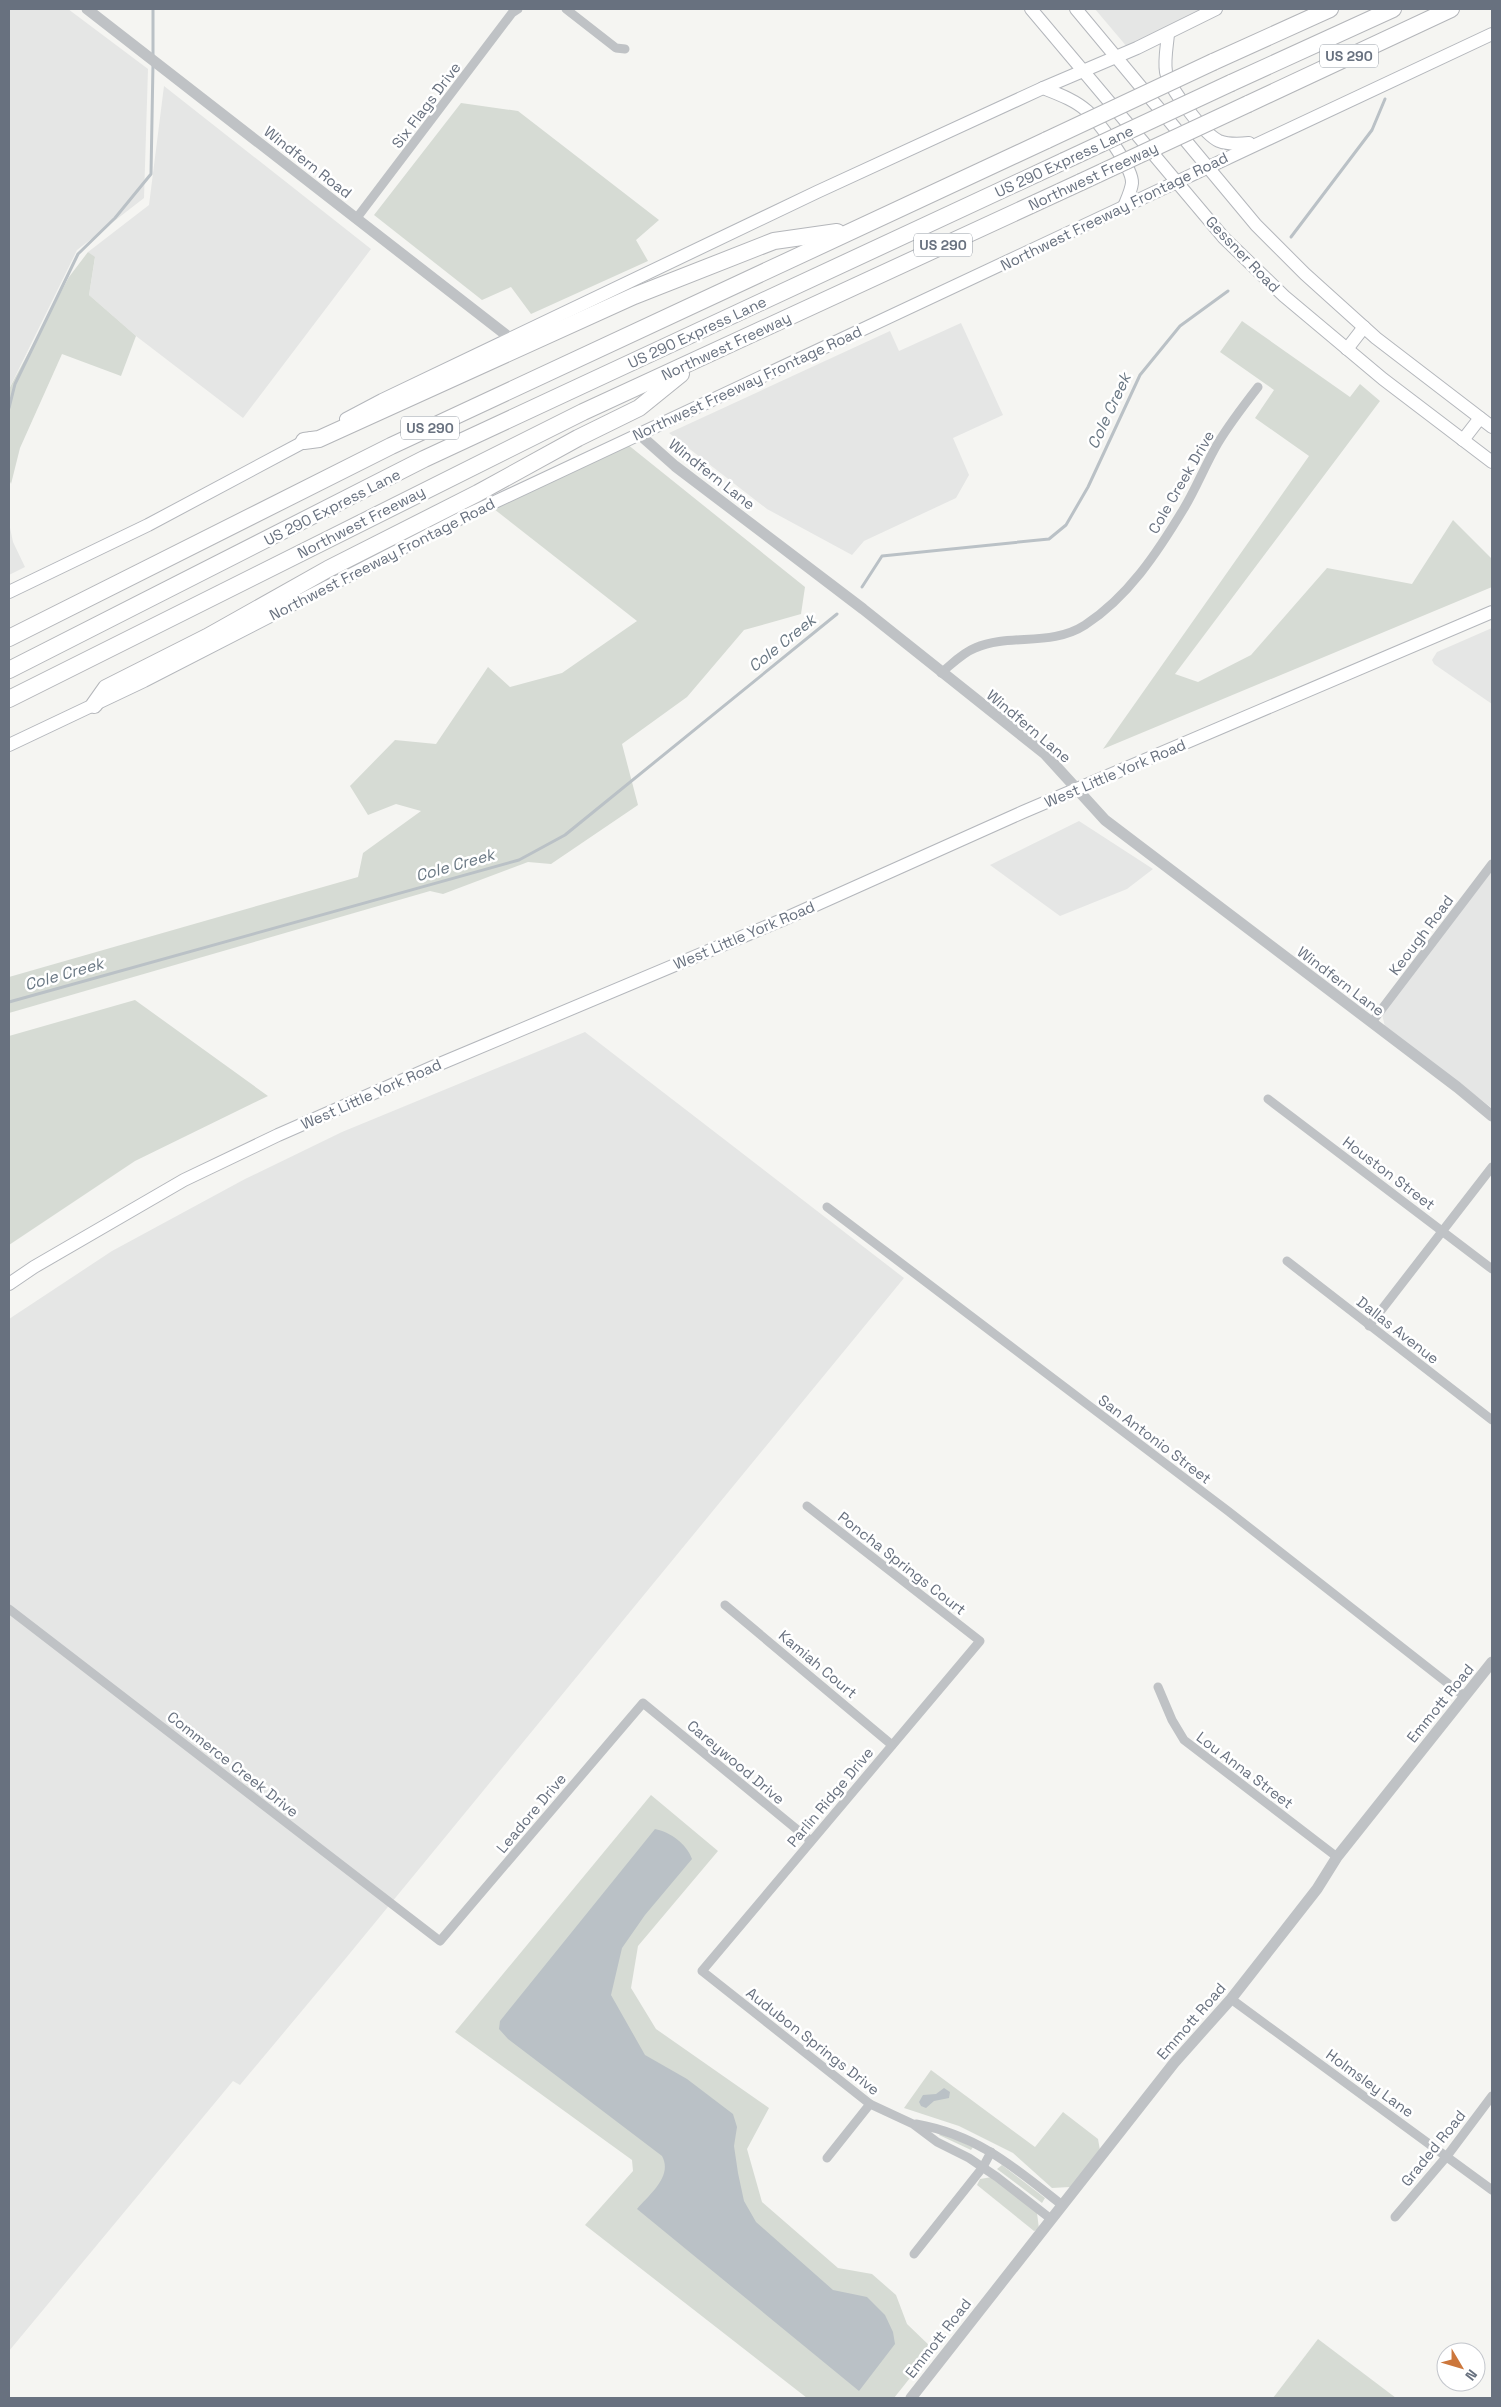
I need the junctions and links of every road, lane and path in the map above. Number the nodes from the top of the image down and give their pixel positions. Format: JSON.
{"nodes":[{"id":1,"x":87,"y":9,"type":"edge"},
{"id":2,"x":518,"y":9,"type":"edge"},
{"id":3,"x":566,"y":9,"type":"edge"},
{"id":4,"x":1031,"y":9,"type":"edge"},
{"id":5,"x":1076,"y":9,"type":"edge"},
{"id":6,"x":1216,"y":9,"type":"edge"},
{"id":7,"x":1330,"y":9,"type":"edge"},
{"id":8,"x":1393,"y":9,"type":"edge"},
{"id":9,"x":1451,"y":9,"type":"edge"},
{"id":10,"x":1168,"y":34,"type":"junction"},
{"id":11,"x":1491,"y":36,"type":"edge"},
{"id":12,"x":625,"y":49,"type":"dead end"},
{"id":13,"x":1117,"y":56,"type":"junction"},
{"id":14,"x":1084,"y":70,"type":"junction"},
{"id":15,"x":1043,"y":88,"type":"junction"},
{"id":16,"x":1261,"y":141,"type":"junction"},
{"id":17,"x":1208,"y":166,"type":"junction"},
{"id":18,"x":1176,"y":181,"type":"junction"},
{"id":19,"x":1122,"y":209,"type":"junction"},
{"id":20,"x":356,"y":219,"type":"junction"},
{"id":21,"x":856,"y":229,"type":"junction"},
{"id":22,"x":1364,"y":327,"type":"junction"},
{"id":23,"x":510,"y":338,"type":"junction"},
{"id":24,"x":1347,"y":349,"type":"junction"},
{"id":25,"x":701,"y":358,"type":"junction"},
{"id":26,"x":1258,"y":387,"type":"dead end"},
{"id":27,"x":1480,"y":418,"type":"junction"},
{"id":28,"x":1492,"y":427,"type":"edge"},
{"id":29,"x":639,"y":434,"type":"junction"},
{"id":30,"x":1463,"y":440,"type":"junction"},
{"id":31,"x":304,"y":441,"type":"junction"},
{"id":32,"x":1492,"y":462,"type":"edge"},
{"id":33,"x":14,"y":590,"type":"edge"},
{"id":34,"x":1492,"y":612,"type":"edge"},
{"id":35,"x":9,"y":638,"type":"edge"},
{"id":36,"x":9,"y":670,"type":"edge"},
{"id":37,"x":941,"y":673,"type":"junction"},
{"id":38,"x":9,"y":699,"type":"edge"},
{"id":39,"x":94,"y":705,"type":"junction"},
{"id":40,"x":9,"y":745,"type":"edge"},
{"id":41,"x":1078,"y":789,"type":"junction"},
{"id":42,"x":1492,"y":864,"type":"edge"},
{"id":43,"x":1372,"y":1022,"type":"junction"},
{"id":44,"x":1268,"y":1100,"type":"dead end"},
{"id":45,"x":1492,"y":1116,"type":"edge"},
{"id":46,"x":1492,"y":1167,"type":"edge"},
{"id":47,"x":827,"y":1207,"type":"dead end"},
{"id":48,"x":1444,"y":1232,"type":"junction"},
{"id":49,"x":1287,"y":1261,"type":"dead end"},
{"id":50,"x":1492,"y":1268,"type":"edge"},
{"id":51,"x":9,"y":1284,"type":"edge"},
{"id":52,"x":1369,"y":1326,"type":"junction"},
{"id":53,"x":1492,"y":1420,"type":"edge"},
{"id":54,"x":807,"y":1506,"type":"dead end"},
{"id":55,"x":726,"y":1605,"type":"dead end"},
{"id":56,"x":9,"y":1609,"type":"edge"},
{"id":57,"x":980,"y":1641,"type":"joint"},
{"id":58,"x":1490,"y":1670,"type":"edge"},
{"id":59,"x":1158,"y":1687,"type":"dead end"},
{"id":60,"x":1464,"y":1696,"type":"junction"},
{"id":61,"x":643,"y":1703,"type":"joint"},
{"id":62,"x":892,"y":1745,"type":"junction"},
{"id":63,"x":811,"y":1841,"type":"junction"},
{"id":64,"x":1337,"y":1857,"type":"junction"},
{"id":65,"x":440,"y":1942,"type":"joint"},
{"id":66,"x":702,"y":1971,"type":"joint"},
{"id":67,"x":1231,"y":1999,"type":"junction"},
{"id":68,"x":1492,"y":2096,"type":"edge"},
{"id":69,"x":870,"y":2104,"type":"junction"},
{"id":70,"x":913,"y":2124,"type":"junction"},
{"id":71,"x":991,"y":2152,"type":"junction"},
{"id":72,"x":1447,"y":2156,"type":"junction"},
{"id":73,"x":828,"y":2158,"type":"dead end"},
{"id":74,"x":983,"y":2167,"type":"junction"},
{"id":75,"x":1492,"y":2190,"type":"edge"},
{"id":76,"x":1062,"y":2205,"type":"junction"},
{"id":77,"x":1395,"y":2217,"type":"dead end"},
{"id":78,"x":1051,"y":2219,"type":"junction"},
{"id":79,"x":914,"y":2254,"type":"dead end"},
{"id":80,"x":911,"y":2398,"type":"edge"}],
"edges":[{"from":1,"to":20,"type":"street","name":"Windfern Road"},
{"from":2,"to":20,"type":"street","name":"Six Flags Drive"},
{"from":3,"to":12,"type":"street"},
{"from":4,"to":14,"type":"main road","name":"Gessner Road"},
{"from":5,"to":13,"type":"main road","name":"Gessner Road"},
{"from":6,"to":10,"type":"main road"},
{"from":7,"to":21,"type":"highway","number":"US 290","bridge":true},
{"from":8,"to":36,"type":"highway","name":"US 290 Express Lane","bridge":true},
{"from":9,"to":25,"type":"highway","name":"Northwest Freeway","number":"US 290","bridge":true},
{"from":10,"to":13,"type":"main road"},
{"from":10,"to":16,"type":"main road"},
{"from":11,"to":16,"type":"main road","name":"Northwest Freeway Frontage Road"},
{"from":13,"to":14,"type":"main road"},
{"from":13,"to":17,"type":"main road","name":"Gessner Road"},
{"from":14,"to":15,"type":"main road"},
{"from":14,"to":18,"type":"main road","name":"Gessner Road"},
{"from":15,"to":19,"type":"main road"},
{"from":15,"to":23,"type":"main road"},
{"from":16,"to":17,"type":"main road","name":"Northwest Freeway Frontage Road"},
{"from":17,"to":18,"type":"main road","name":"Northwest Freeway Frontage Road"},
{"from":17,"to":22,"type":"main road","name":"Gessner Road"},
{"from":18,"to":19,"type":"main road","name":"Northwest Freeway Frontage Road"},
{"from":18,"to":24,"type":"main road","name":"Gessner Road"},
{"from":19,"to":29,"type":"main road","name":"Northwest Freeway Frontage Road"},
{"from":20,"to":23,"type":"street","name":"Windfern Road"},
{"from":21,"to":31,"type":"highway"},
{"from":21,"to":35,"type":"highway","number":"US 290"},
{"from":22,"to":24,"type":"main road"},
{"from":22,"to":27,"type":"main road","name":"Gessner Road"},
{"from":23,"to":31,"type":"main road"},
{"from":24,"to":30,"type":"main road","name":"Gessner Road"},
{"from":25,"to":38,"type":"highway","name":"Northwest Freeway","number":"US 290"},
{"from":25,"to":39,"type":"highway"},
{"from":26,"to":37,"type":"street","name":"Cole Creek Drive"},
{"from":27,"to":28,"type":"main road","name":"Gessner Road"},
{"from":27,"to":30,"type":"main road"},
{"from":29,"to":37,"type":"street","name":"Windfern Lane"},
{"from":29,"to":39,"type":"main road","name":"Northwest Freeway Frontage Road"},
{"from":30,"to":32,"type":"main road","name":"Gessner Road"},
{"from":31,"to":33,"type":"main road"},
{"from":34,"to":41,"type":"main road","name":"West Little York Road"},
{"from":37,"to":41,"type":"street","name":"Windfern Lane"},
{"from":39,"to":40,"type":"main road","name":"Northwest Freeway Frontage Road"},
{"from":41,"to":43,"type":"street","name":"Windfern Lane"},
{"from":41,"to":51,"type":"main road","name":"West Little York Road"},
{"from":42,"to":43,"type":"street","name":"Keough Road"},
{"from":43,"to":45,"type":"street","name":"Windfern Lane"},
{"from":44,"to":48,"type":"street","name":"Houston Street"},
{"from":46,"to":48,"type":"street"},
{"from":47,"to":60,"type":"street","name":"San Antonio Street"},
{"from":48,"to":50,"type":"street","name":"Houston Street"},
{"from":48,"to":52,"type":"street"},
{"from":49,"to":52,"type":"street","name":"Dallas Avenue"},
{"from":52,"to":53,"type":"street","name":"Dallas Avenue"},
{"from":54,"to":57,"type":"street","name":"Poncha Springs Court"},
{"from":55,"to":62,"type":"street","name":"Kamiah Court"},
{"from":56,"to":65,"type":"street","name":"Commerce Creek Drive"},
{"from":57,"to":62,"type":"street","name":"Parlin Ridge Drive"},
{"from":58,"to":60,"type":"street","name":"Emmott Road"},
{"from":59,"to":64,"type":"street","name":"Lou Anna Street"},
{"from":60,"to":64,"type":"street","name":"Emmott Road"},
{"from":61,"to":63,"type":"street","name":"Careywood Drive"},
{"from":61,"to":65,"type":"street","name":"Leadore Drive"},
{"from":62,"to":63,"type":"street","name":"Parlin Ridge Drive"},
{"from":63,"to":66,"type":"street","name":"Parlin Ridge Drive"},
{"from":64,"to":67,"type":"street","name":"Emmott Road"},
{"from":66,"to":69,"type":"street","name":"Audubon Springs Drive"},
{"from":67,"to":72,"type":"street","name":"Holmsley Lane"},
{"from":67,"to":76,"type":"street","name":"Emmott Road"},
{"from":68,"to":72,"type":"street","name":"Graded Road"},
{"from":69,"to":70,"type":"street","name":"Audubon Springs Drive"},
{"from":69,"to":73,"type":"street"},
{"from":70,"to":71,"type":"street","name":"Audubon Springs Drive"},
{"from":70,"to":74,"type":"street","name":"Audubon Springs Drive"},
{"from":71,"to":74,"type":"street"},
{"from":71,"to":76,"type":"street","name":"Audubon Springs Drive"},
{"from":72,"to":75,"type":"street","name":"Holmsley Lane"},
{"from":72,"to":77,"type":"street","name":"Graded Road"},
{"from":74,"to":78,"type":"street","name":"Audubon Springs Drive"},
{"from":74,"to":79,"type":"street"},
{"from":76,"to":78,"type":"street","name":"Emmott Road"},
{"from":78,"to":80,"type":"street","name":"Emmott Road"}]}
